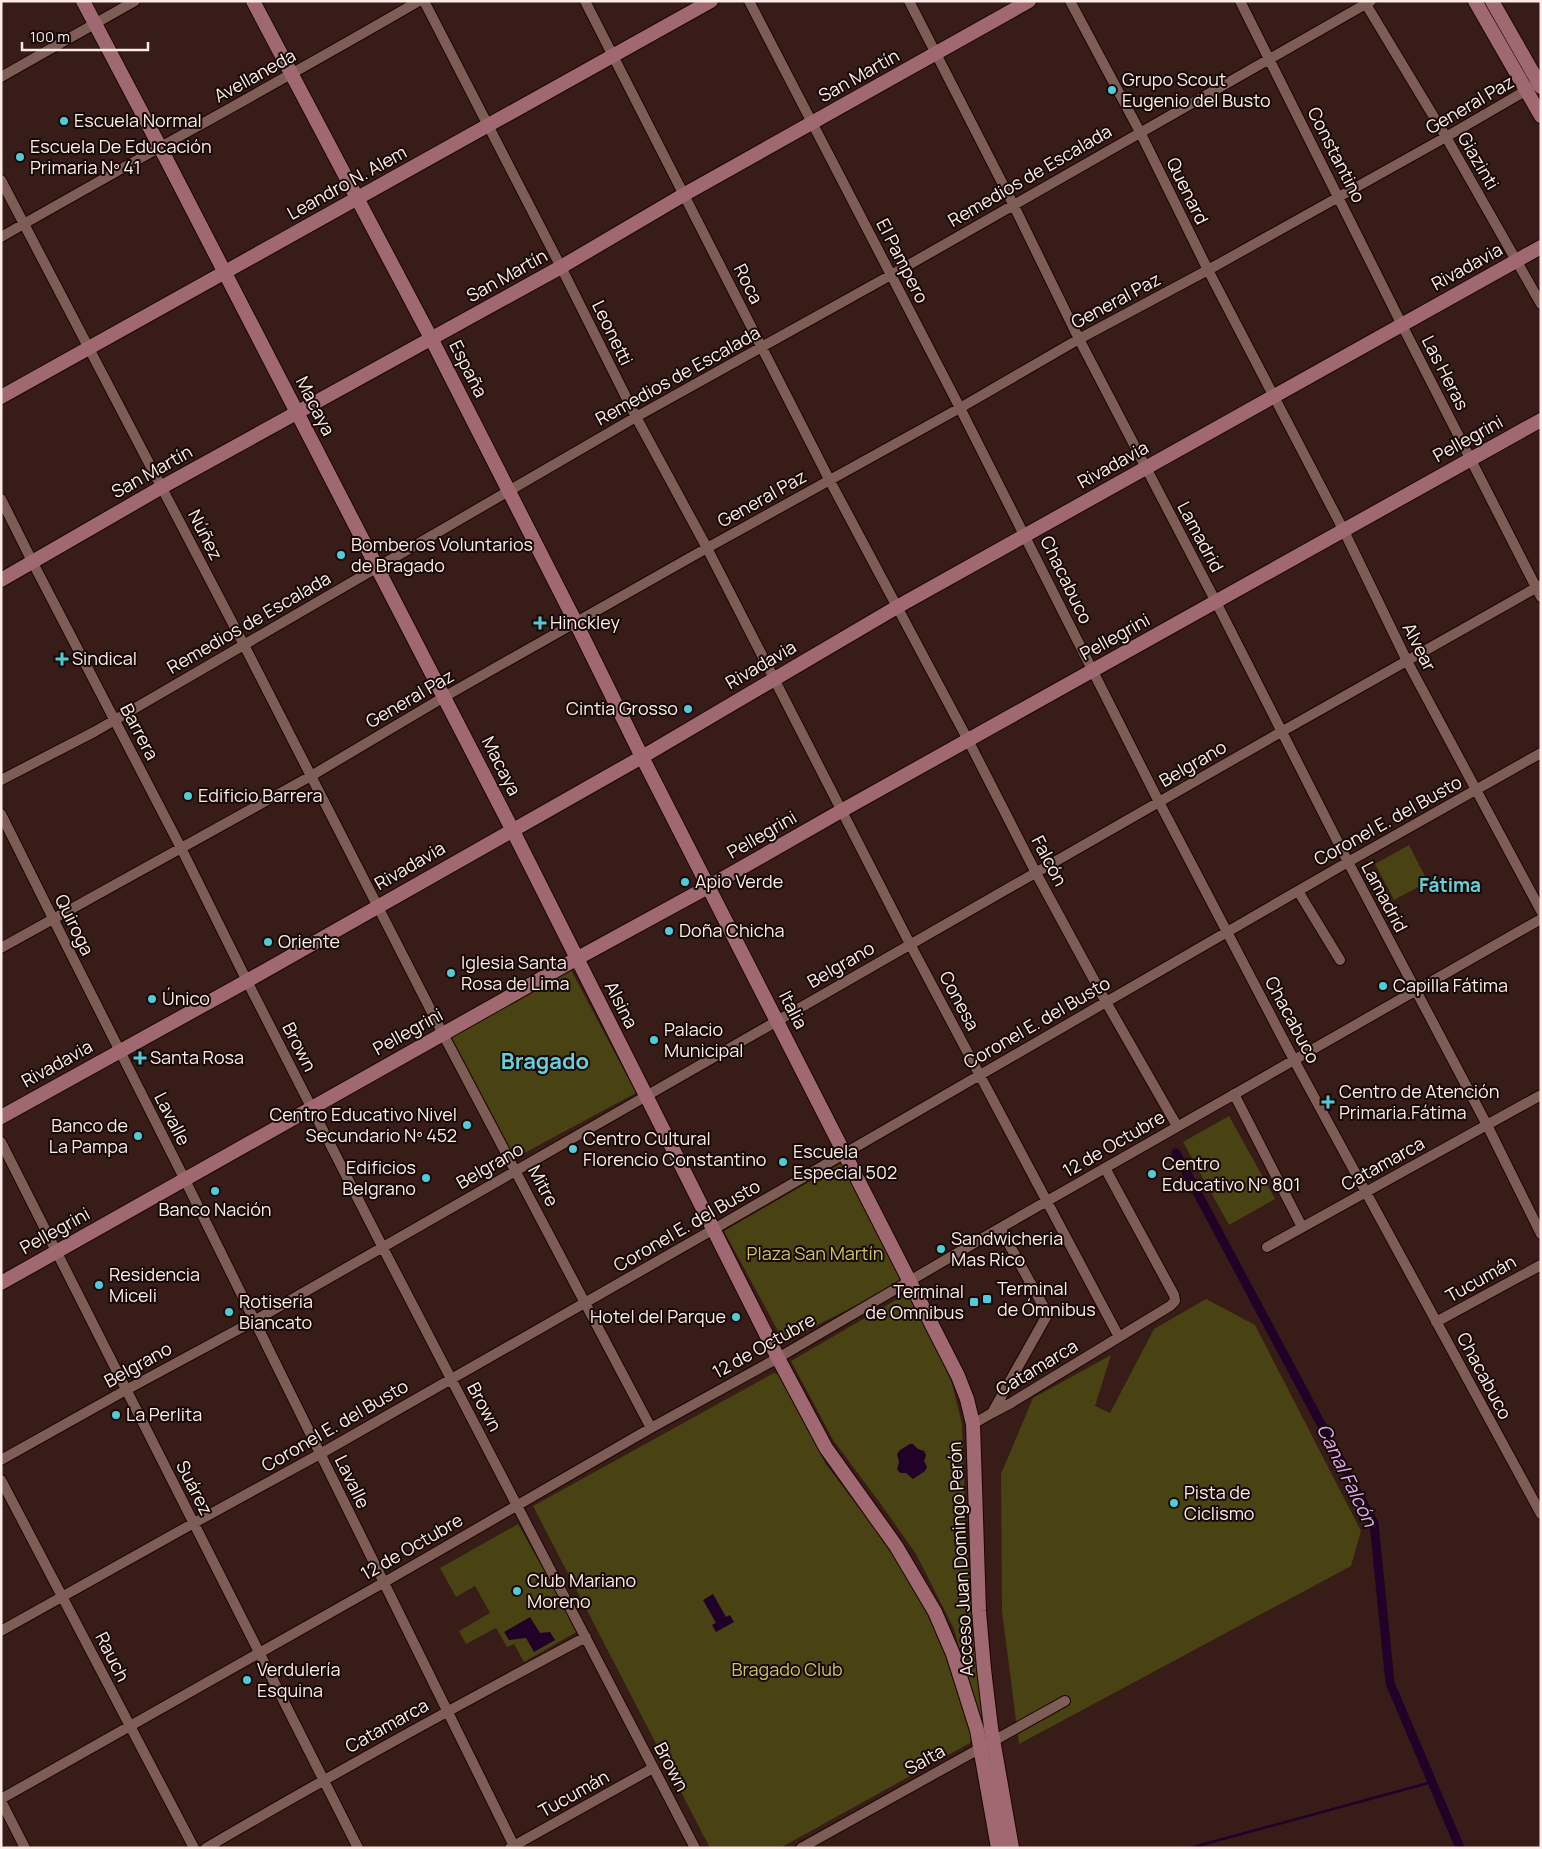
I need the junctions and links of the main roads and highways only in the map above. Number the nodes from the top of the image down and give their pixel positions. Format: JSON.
{"nodes":[{"id":1,"x":83,"y":1,"type":"edge"},
{"id":2,"x":253,"y":1,"type":"edge"},
{"id":3,"x":711,"y":1,"type":"edge"},
{"id":4,"x":1028,"y":1,"type":"edge"},
{"id":5,"x":1475,"y":1,"type":"edge"},
{"id":6,"x":1492,"y":1,"type":"edge"},
{"id":7,"x":1540,"y":84,"type":"edge"},
{"id":8,"x":1541,"y":116,"type":"edge"},
{"id":9,"x":357,"y":198,"type":"junction"},
{"id":10,"x":1541,"y":247,"type":"edge"},
{"id":11,"x":225,"y":272,"type":"junction"},
{"id":12,"x":432,"y":340,"type":"junction"},
{"id":13,"x":1,"y":397,"type":"edge"},
{"id":14,"x":298,"y":413,"type":"junction"},
{"id":15,"x":1541,"y":420,"type":"edge"},
{"id":16,"x":1,"y":580,"type":"edge"},
{"id":17,"x":642,"y":756,"type":"junction"},
{"id":18,"x":512,"y":829,"type":"junction"},
{"id":19,"x":708,"y":887,"type":"junction"},
{"id":20,"x":576,"y":959,"type":"junction"},
{"id":21,"x":1,"y":1117,"type":"edge"},
{"id":22,"x":909,"y":1281,"type":"joint"},
{"id":23,"x":1,"y":1283,"type":"edge"},
{"id":24,"x":778,"y":1358,"type":"joint"},
{"id":25,"x":987,"y":1743,"type":"junction"},
{"id":26,"x":998,"y":1848,"type":"edge"},
{"id":27,"x":1012,"y":1848,"type":"edge"}],
"edges":[{"from":1,"to":11,"type":"main road","name":"Macaya"},
{"from":2,"to":9,"type":"main road","name":"España"},
{"from":3,"to":9,"type":"main road","name":"Leandro N. Alem"},
{"from":4,"to":12,"type":"main road","name":"San Martín"},
{"from":5,"to":8,"type":"main road"},
{"from":6,"to":7,"type":"main road"},
{"from":9,"to":11,"type":"main road","name":"Leandro N. Alem"},
{"from":9,"to":12,"type":"main road","name":"España"},
{"from":10,"to":17,"type":"main road","name":"Rivadavia"},
{"from":11,"to":13,"type":"main road","name":"Leandro N. Alem"},
{"from":11,"to":14,"type":"main road","name":"Macaya"},
{"from":12,"to":14,"type":"main road","name":"San Martín"},
{"from":12,"to":17,"type":"main road","name":"España"},
{"from":14,"to":16,"type":"main road","name":"San Martín"},
{"from":14,"to":18,"type":"main road","name":"Macaya"},
{"from":15,"to":19,"type":"main road","name":"Pellegrini"},
{"from":17,"to":18,"type":"main road","name":"Rivadavia"},
{"from":17,"to":19,"type":"main road","name":"Italia"},
{"from":18,"to":20,"type":"main road","name":"Alsina"},
{"from":18,"to":21,"type":"main road","name":"Rivadavia"},
{"from":19,"to":20,"type":"main road","name":"Pellegrini"},
{"from":19,"to":22,"type":"main road","name":"Italia"},
{"from":20,"to":23,"type":"main road","name":"Pellegrini"},
{"from":20,"to":24,"type":"main road","name":"Alsina"},
{"from":22,"to":25,"type":"main road","name":"Acceso Juan Domingo Perón"},
{"from":24,"to":25,"type":"main road","name":"Acceso Juan Domingo Perón"},
{"from":25,"to":26,"type":"main road","name":"Acceso Juan Domingo Perón"},
{"from":25,"to":27,"type":"main road","name":"Acceso Juan Domingo Perón"}]}
